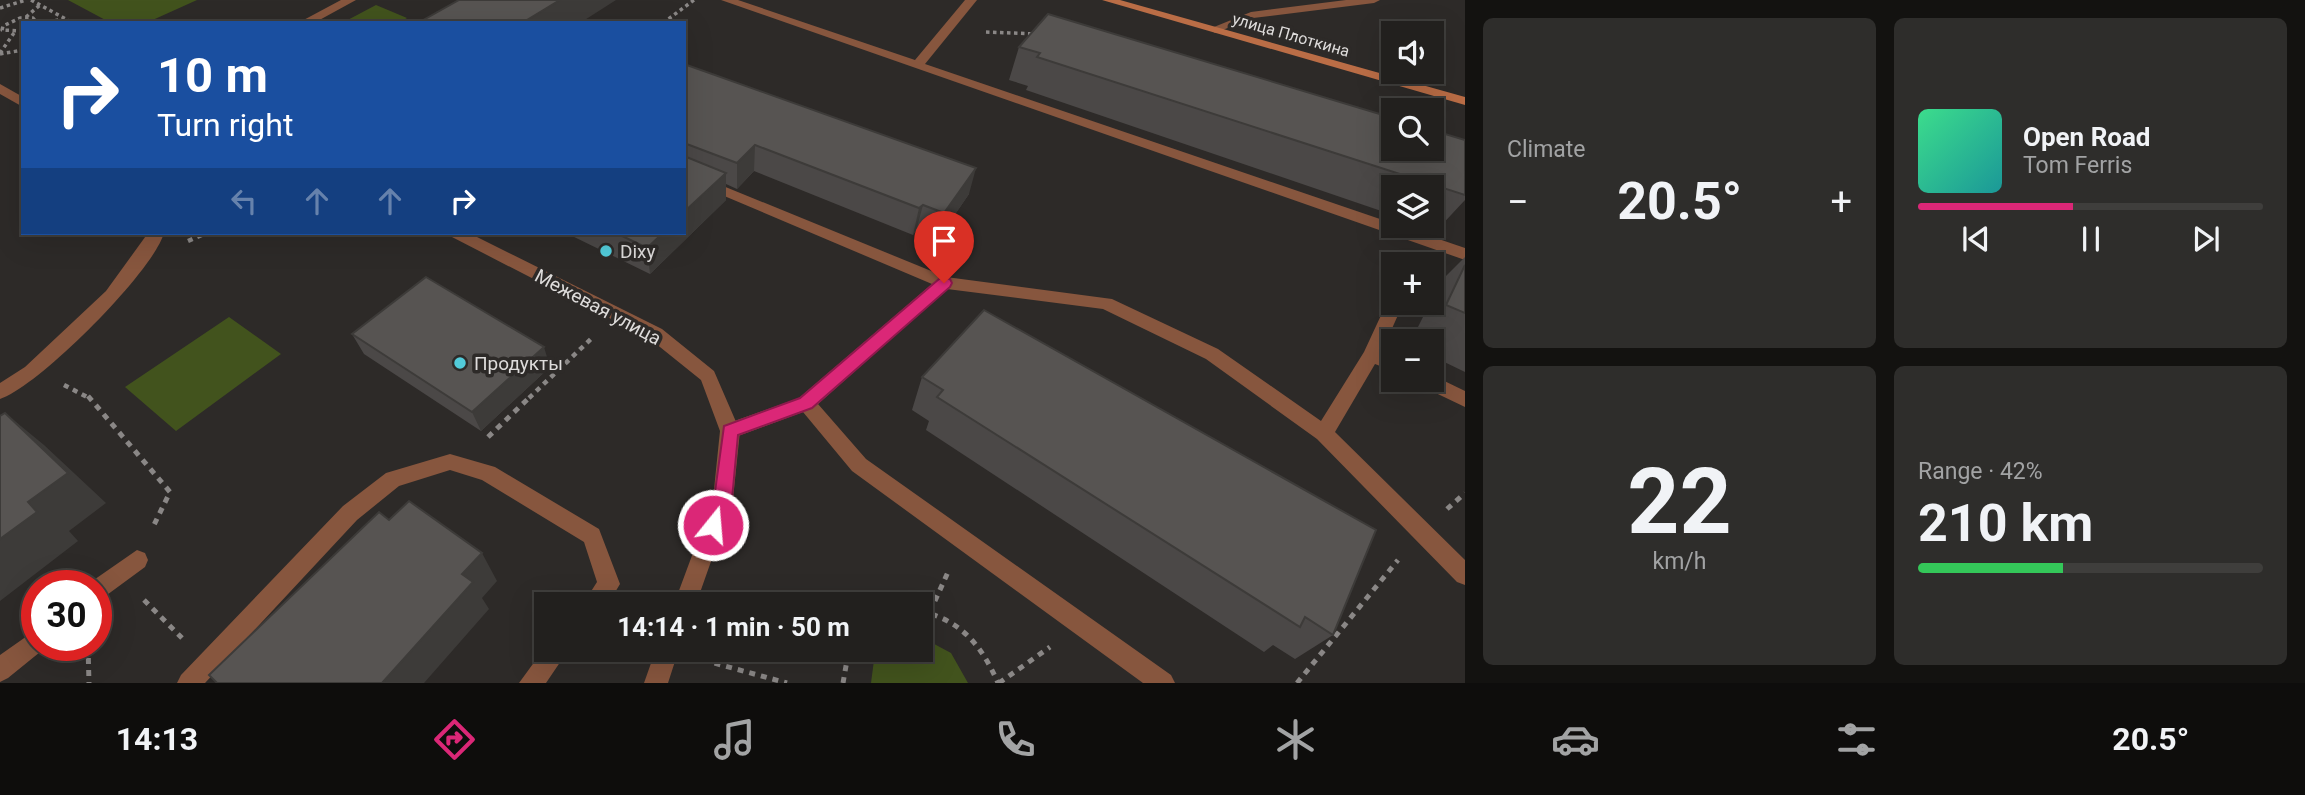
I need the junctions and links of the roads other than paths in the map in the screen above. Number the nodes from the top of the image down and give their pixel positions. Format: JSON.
{"nodes":[{"id":1,"x":350,"y":0,"type":"edge"},
{"id":2,"x":727,"y":0,"type":"edge"},
{"id":3,"x":971,"y":0,"type":"edge"},
{"id":4,"x":1108,"y":0,"type":"edge"},
{"id":5,"x":1374,"y":0,"type":"edge"},
{"id":6,"x":308,"y":21,"type":"edge"},
{"id":7,"x":1215,"y":29,"type":"junction"},
{"id":8,"x":917,"y":65,"type":"junction"},
{"id":9,"x":0,"y":88,"type":"edge"},
{"id":10,"x":1465,"y":101,"type":"edge"},
{"id":11,"x":21,"y":102,"type":"edge"},
{"id":12,"x":686,"y":175,"type":"edge"},
{"id":13,"x":155,"y":235,"type":"edge"},
{"id":14,"x":461,"y":235,"type":"edge"},
{"id":15,"x":1465,"y":254,"type":"edge"},
{"id":16,"x":944,"y":283,"type":"junction"},
{"id":17,"x":1389,"y":315,"type":"dead end"},
{"id":18,"x":1372,"y":354,"type":"junction"},
{"id":19,"x":1381,"y":358,"type":"edge"},
{"id":20,"x":1444,"y":389,"type":"edge"},
{"id":21,"x":0,"y":392,"type":"edge"},
{"id":22,"x":1465,"y":399,"type":"edge"},
{"id":23,"x":806,"y":403,"type":"junction"},
{"id":24,"x":730,"y":431,"type":"junction"},
{"id":25,"x":1324,"y":433,"type":"junction"},
{"id":26,"x":137,"y":560,"type":"road end"},
{"id":27,"x":1465,"y":575,"type":"edge"},
{"id":28,"x":112,"y":579,"type":"edge"},
{"id":29,"x":603,"y":592,"type":"edge"},
{"id":30,"x":689,"y":592,"type":"edge"},
{"id":31,"x":21,"y":653,"type":"edge"},
{"id":32,"x":548,"y":662,"type":"edge"},
{"id":33,"x":664,"y":662,"type":"edge"},
{"id":34,"x":0,"y":670,"type":"edge"},
{"id":35,"x":189,"y":683,"type":"edge"},
{"id":36,"x":531,"y":683,"type":"edge"},
{"id":37,"x":656,"y":683,"type":"edge"},
{"id":38,"x":1163,"y":683,"type":"edge"}],
"edges":[{"from":1,"to":6,"type":"street"},
{"from":2,"to":8,"type":"street"},
{"from":3,"to":8,"type":"street"},
{"from":4,"to":7,"type":"street","name":"улица Плоткина"},
{"from":5,"to":7,"type":"street"},
{"from":7,"to":10,"type":"street","name":"улица Плоткина"},
{"from":8,"to":15,"type":"street"},
{"from":9,"to":11,"type":"street"},
{"from":12,"to":16,"type":"street"},
{"from":13,"to":21,"type":"street"},
{"from":14,"to":24,"type":"street","name":"Межевая улица"},
{"from":16,"to":23,"type":"street"},
{"from":16,"to":25,"type":"street"},
{"from":17,"to":18,"type":"street"},
{"from":18,"to":19,"type":"street"},
{"from":18,"to":25,"type":"street"},
{"from":20,"to":22,"type":"street"},
{"from":23,"to":24,"type":"street"},
{"from":23,"to":38,"type":"street"},
{"from":24,"to":30,"type":"street","name":"Межевая улица"},
{"from":25,"to":27,"type":"street"},
{"from":26,"to":28,"type":"street"},
{"from":29,"to":35,"type":"street"},
{"from":31,"to":34,"type":"street"},
{"from":32,"to":36,"type":"street"},
{"from":33,"to":37,"type":"street"}]}
